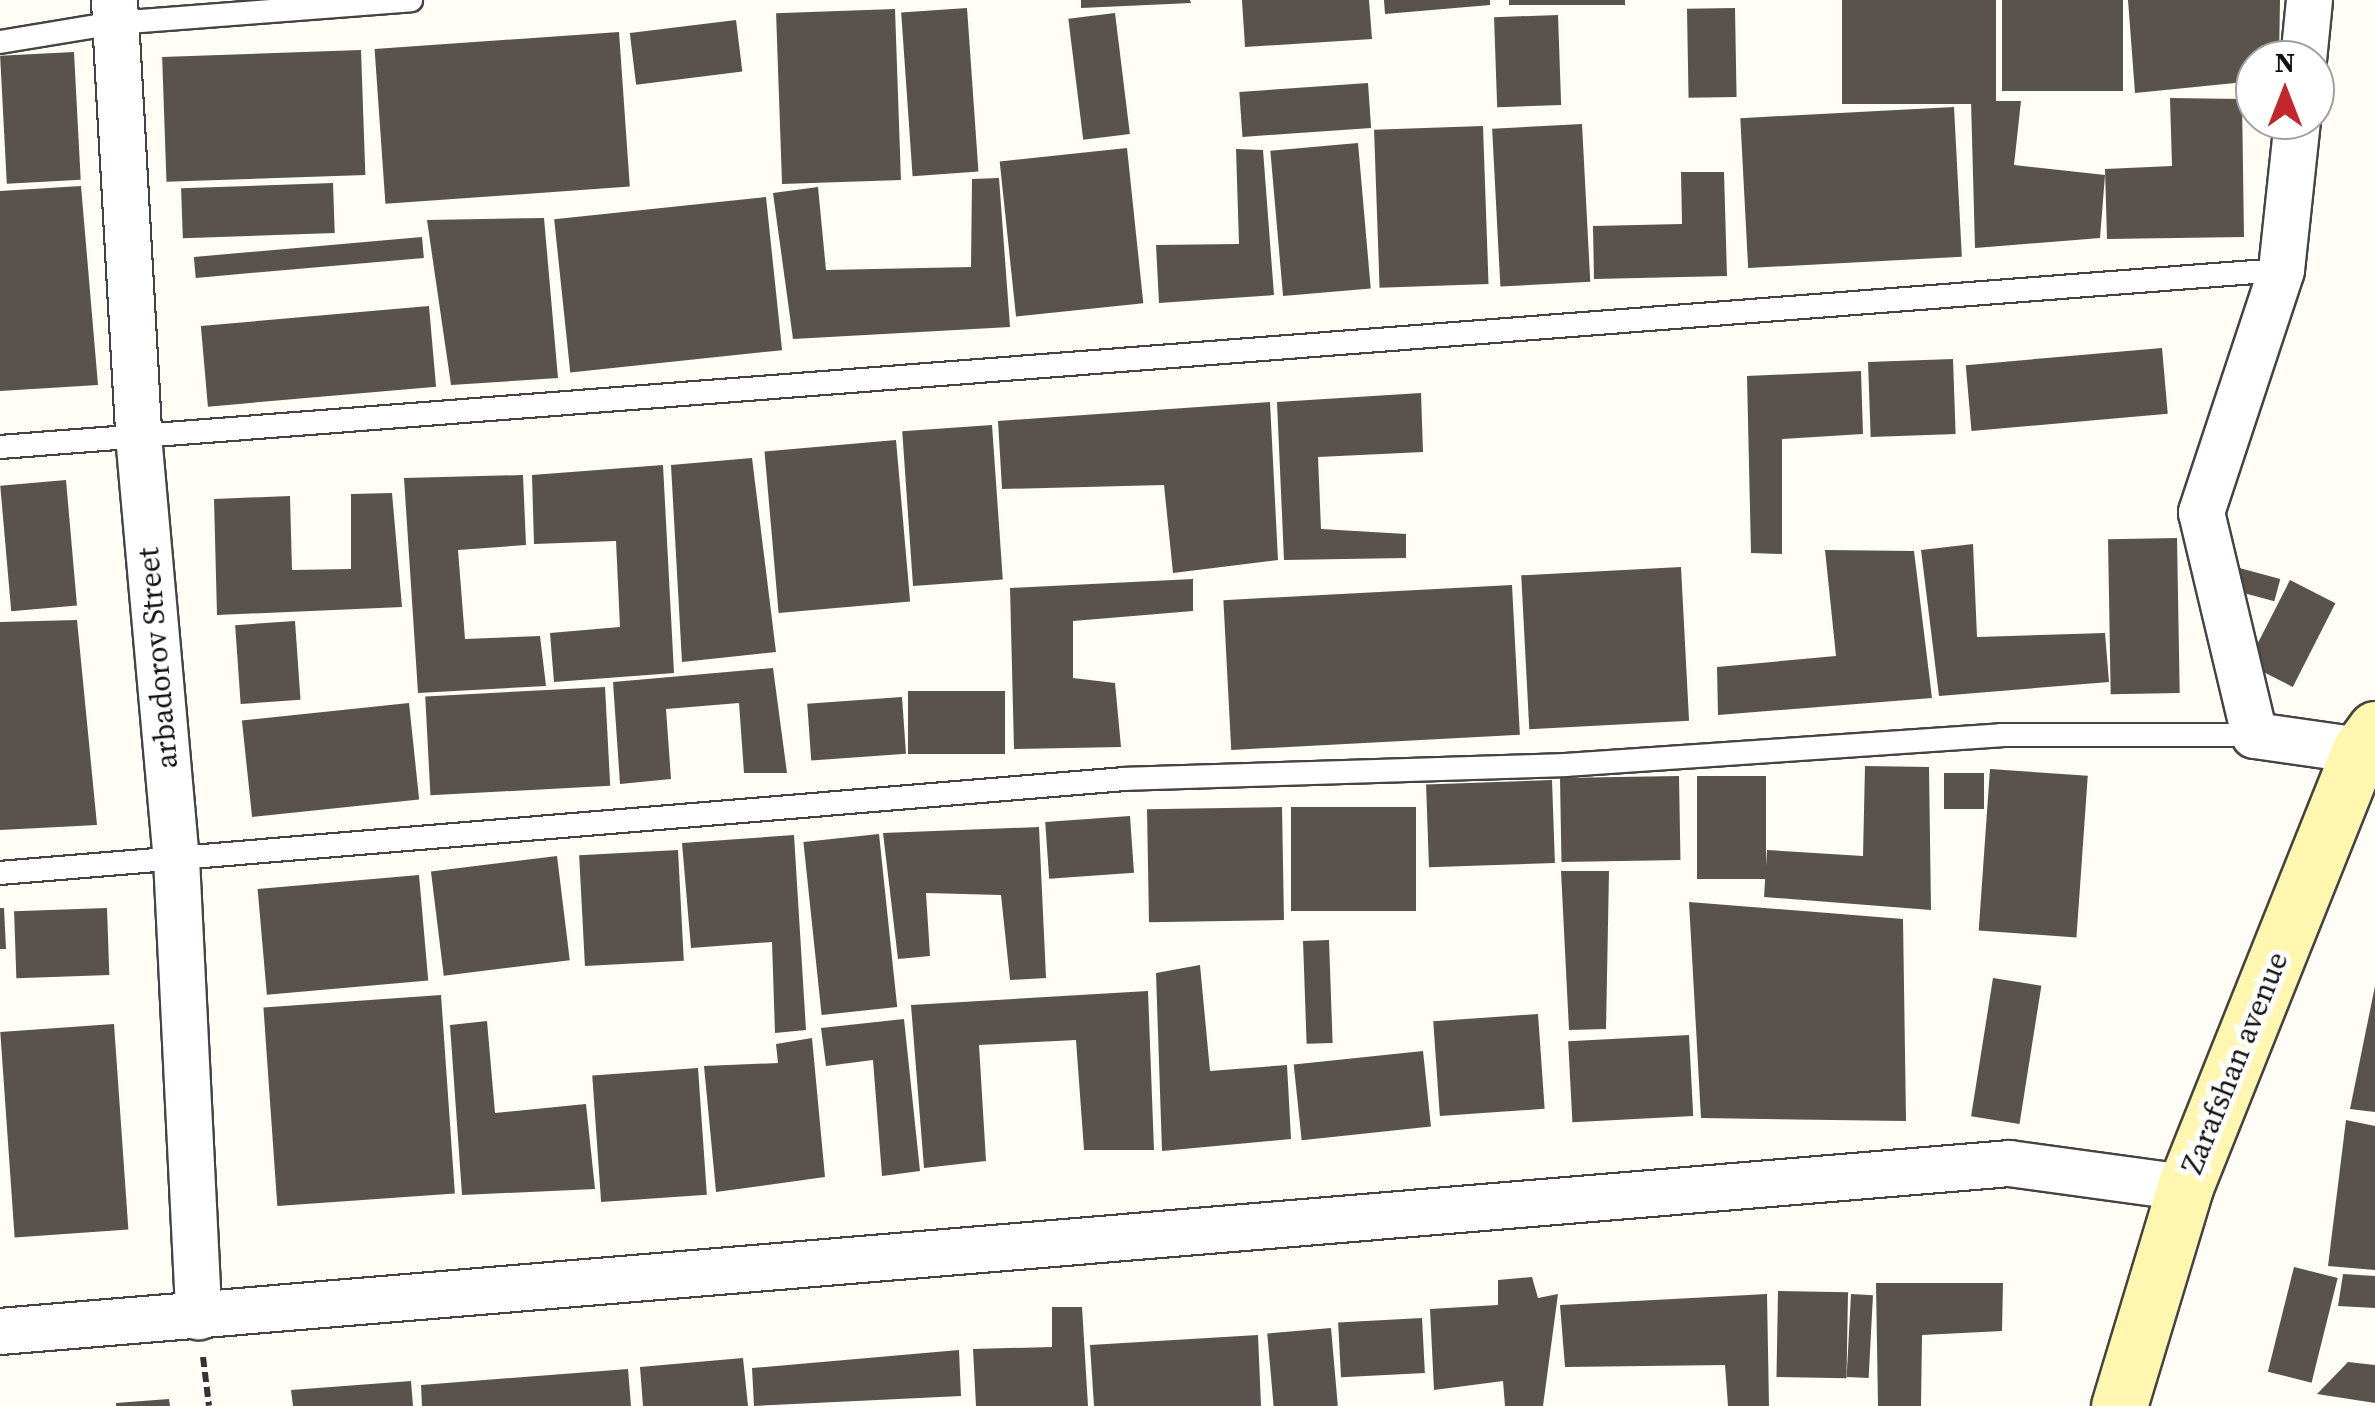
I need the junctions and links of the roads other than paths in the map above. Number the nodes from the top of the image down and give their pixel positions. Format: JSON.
{"nodes":[{"id":1,"x":411,"y":0,"type":"edge"},
{"id":2,"x":2309,"y":0,"type":"edge"},
{"id":3,"x":114,"y":12,"type":"edge"},
{"id":4,"x":2305,"y":40,"type":"edge"},
{"id":5,"x":0,"y":42,"type":"edge"},
{"id":6,"x":2295,"y":140,"type":"edge"},
{"id":7,"x":2282,"y":270,"type":"junction"},
{"id":8,"x":138,"y":435,"type":"junction"},
{"id":9,"x":0,"y":447,"type":"edge"},
{"id":10,"x":2254,"y":735,"type":"junction"},
{"id":11,"x":2367,"y":740,"type":"edge"},
{"id":12,"x":176,"y":858,"type":"junction"},
{"id":13,"x":0,"y":873,"type":"edge"},
{"id":14,"x":2185,"y":1187,"type":"junction"},
{"id":15,"x":198,"y":1316,"type":"junction"},
{"id":16,"x":0,"y":1330,"type":"edge"},
{"id":17,"x":2119,"y":1406,"type":"edge"}],
"edges":[{"from":1,"to":3,"type":"lane"},
{"from":2,"to":4,"type":"street"},
{"from":3,"to":5,"type":"lane"},
{"from":3,"to":8,"type":"street","name":"arbadorov Street"},
{"from":6,"to":7,"type":"street"},
{"from":7,"to":8,"type":"lane"},
{"from":7,"to":10,"type":"street"},
{"from":8,"to":9,"type":"lane"},
{"from":8,"to":12,"type":"street","name":"arbadorov Street"},
{"from":10,"to":11,"type":"street"},
{"from":10,"to":12,"type":"lane"},
{"from":11,"to":14,"type":"main road","name":"Zarafshan avenue"},
{"from":12,"to":13,"type":"lane"},
{"from":12,"to":15,"type":"street","name":"arbadorov Street"},
{"from":14,"to":15,"type":"street"},
{"from":14,"to":17,"type":"main road","name":"Zarafshan avenue"},
{"from":15,"to":16,"type":"street"}]}
